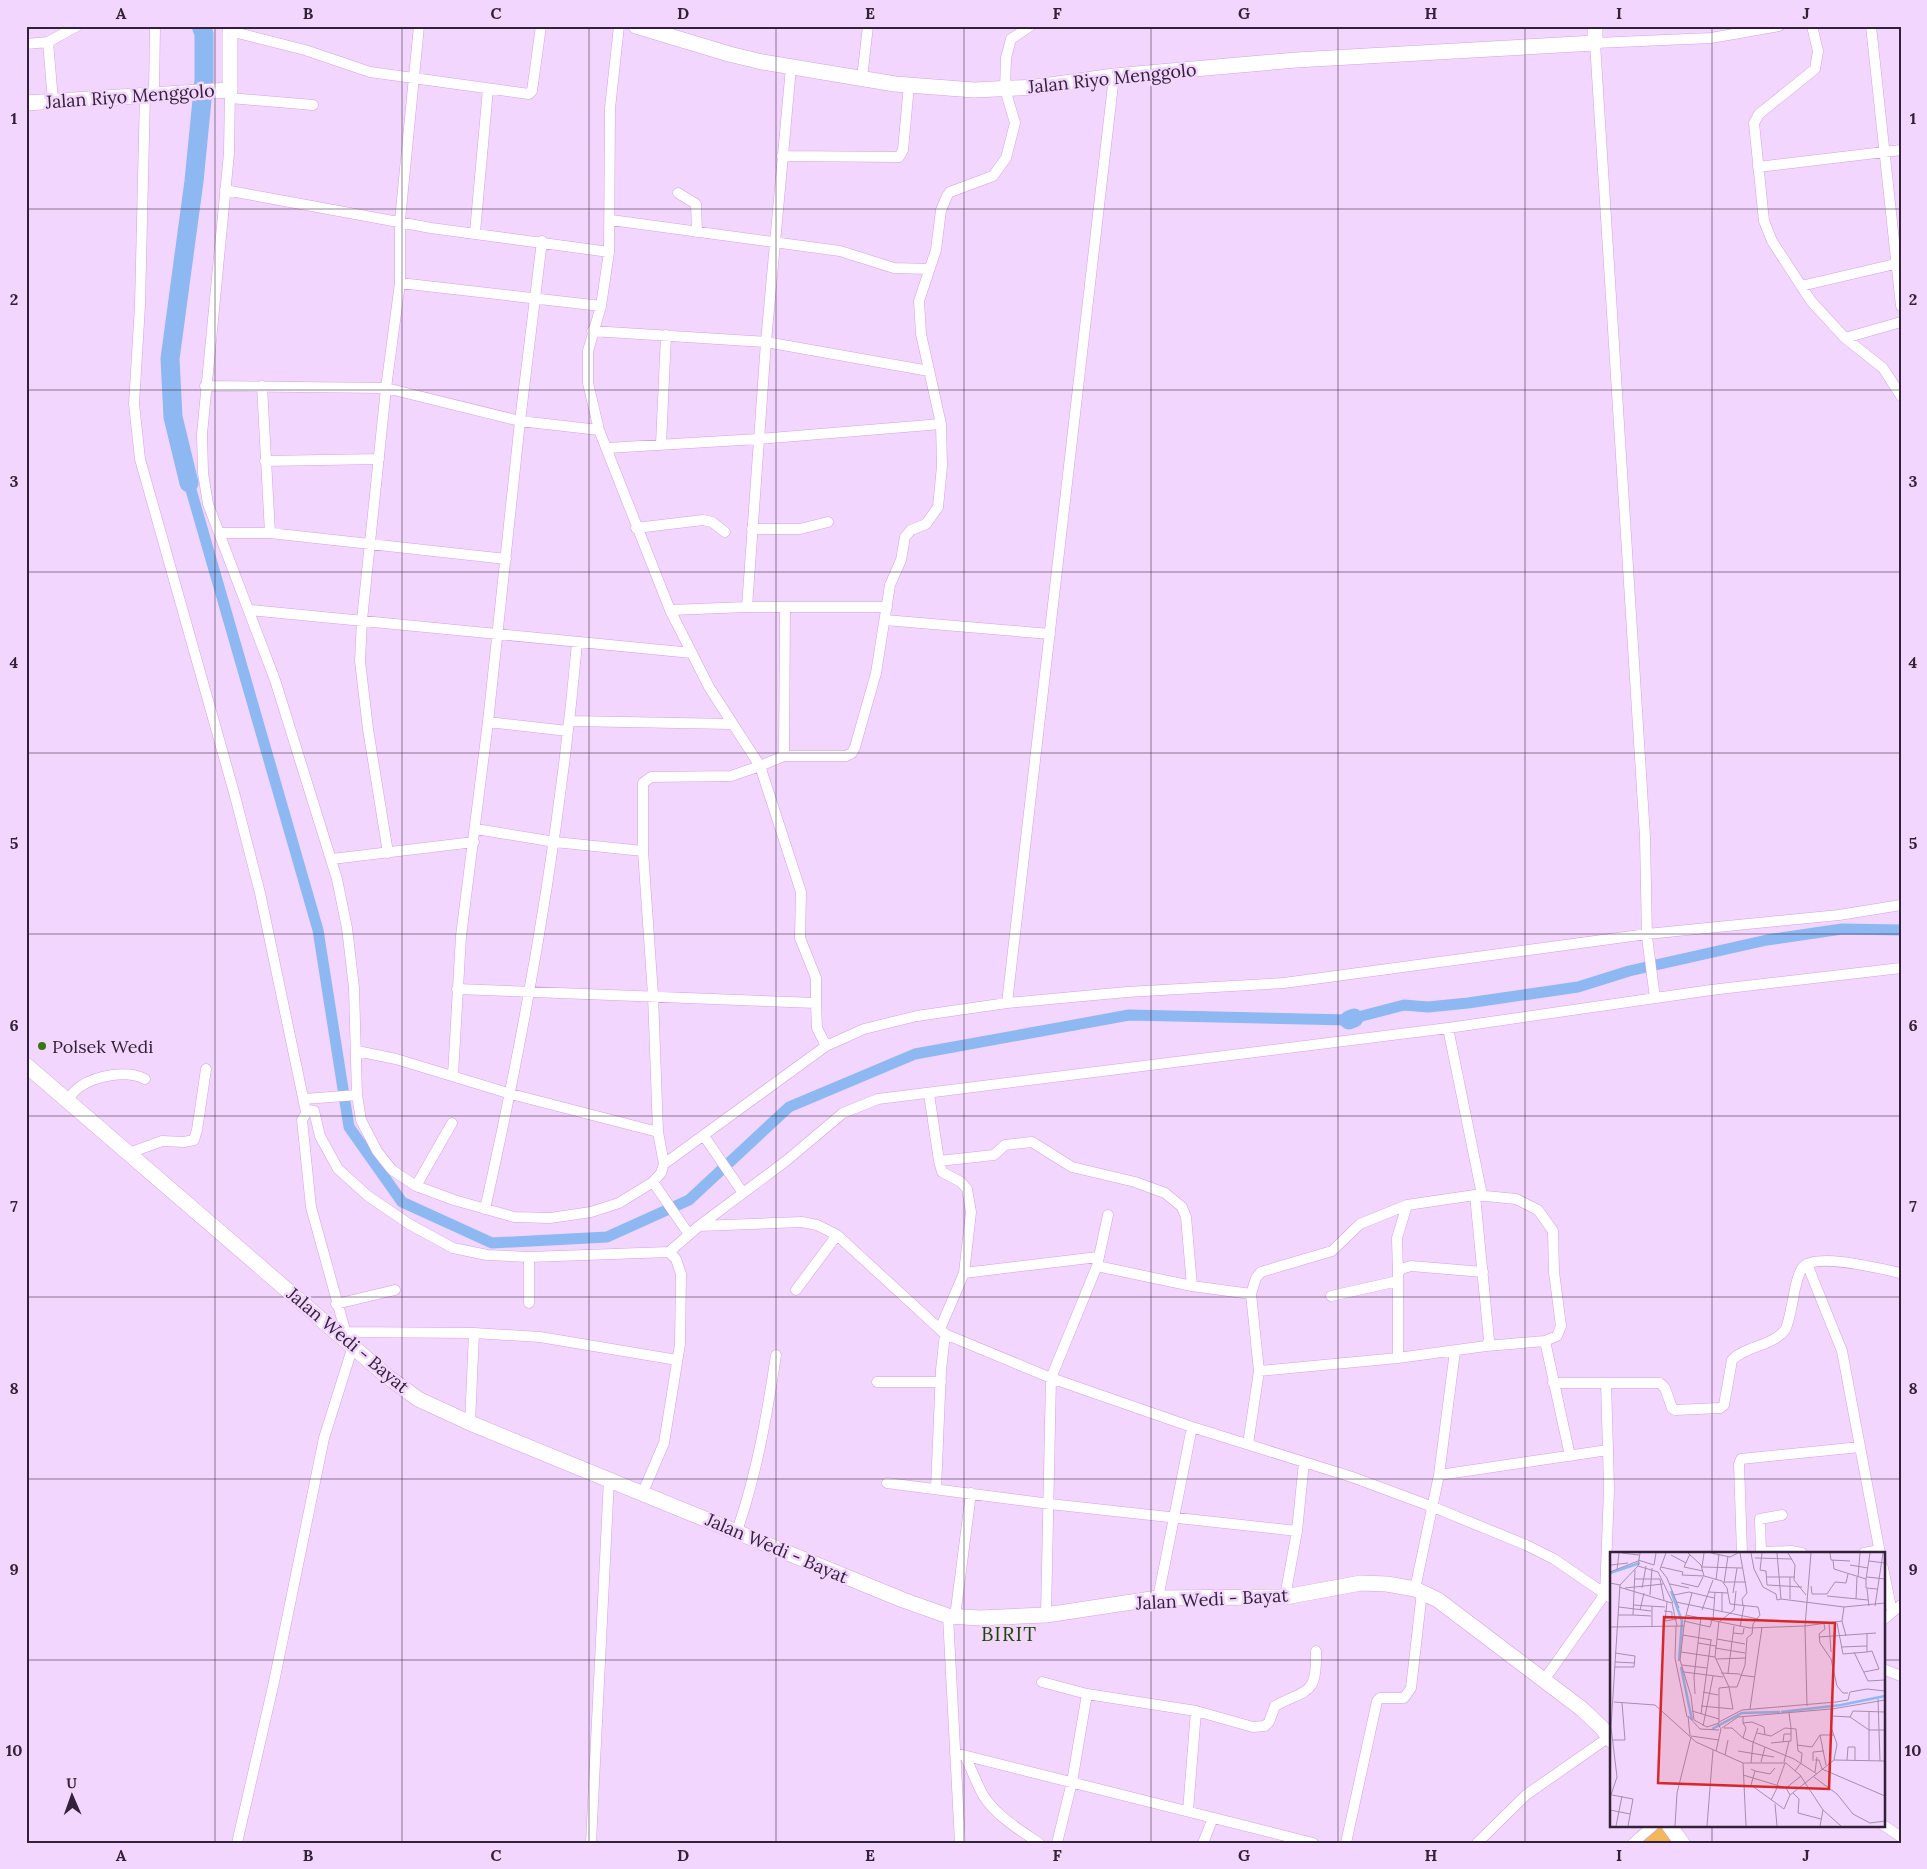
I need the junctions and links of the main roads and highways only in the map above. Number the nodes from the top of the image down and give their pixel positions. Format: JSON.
{"nodes":[{"id":1,"x":636,"y":26,"type":"edge"},
{"id":2,"x":1595,"y":26,"type":"edge"},
{"id":3,"x":230,"y":28,"type":"edge"},
{"id":4,"x":26,"y":103,"type":"edge"},
{"id":5,"x":26,"y":1065,"type":"edge"},
{"id":6,"x":1610,"y":1738,"type":"edge"},
{"id":7,"x":1670,"y":1826,"type":"edge"},
{"id":8,"x":1682,"y":1843,"type":"edge"}],
"edges":[{"from":1,"to":2,"type":"main road","name":"Jalan Riyo Menggolo"},
{"from":3,"to":4,"type":"main road","name":"Jalan Riyo Menggolo"},
{"from":5,"to":6,"type":"main road","name":"Jalan Wedi - Bayat"},
{"from":7,"to":8,"type":"main road"}]}
